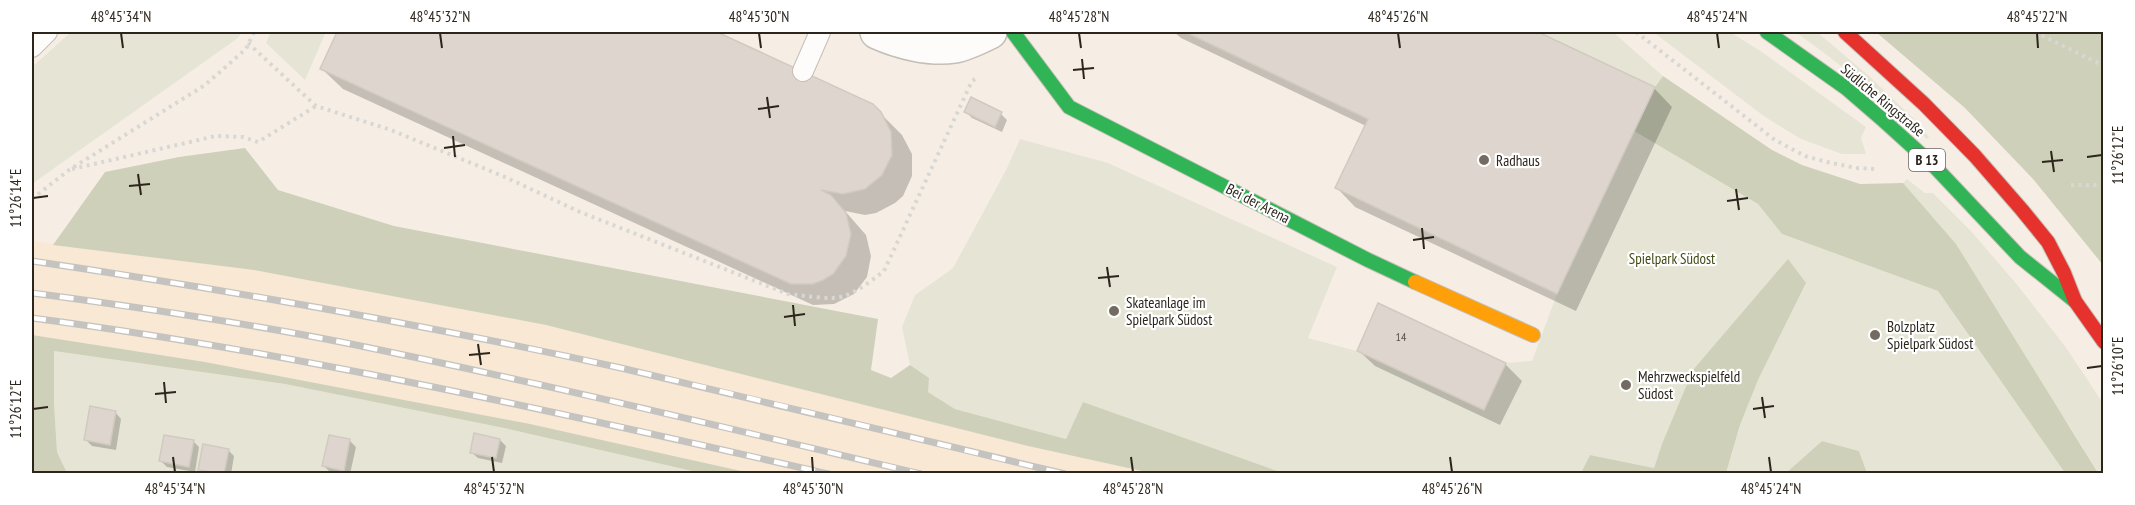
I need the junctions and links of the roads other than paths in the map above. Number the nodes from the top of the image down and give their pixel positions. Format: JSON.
{"nodes":[{"id":1,"x":47,"y":32,"type":"edge"},
{"id":2,"x":820,"y":32,"type":"edge"},
{"id":3,"x":877,"y":32,"type":"edge"},
{"id":4,"x":990,"y":32,"type":"edge"},
{"id":5,"x":1013,"y":32,"type":"edge"},
{"id":6,"x":1767,"y":32,"type":"edge"},
{"id":7,"x":1845,"y":32,"type":"edge"},
{"id":8,"x":32,"y":47,"type":"edge"},
{"id":9,"x":803,"y":71,"type":"dead end"},
{"id":10,"x":2075,"y":301,"type":"junction"},
{"id":11,"x":1533,"y":334,"type":"dead end"},
{"id":12,"x":2103,"y":342,"type":"edge"}],
"edges":[{"from":1,"to":8,"type":"lane"},
{"from":2,"to":9,"type":"lane"},
{"from":3,"to":4,"type":"street"},
{"from":5,"to":11,"type":"main road","name":"Bei der Arena"},
{"from":6,"to":10,"type":"main road","name":"Südliche Ringstraße","number":"B 13"},
{"from":7,"to":10,"type":"main road","name":"Südliche Ringstraße","number":"B 13"},
{"from":10,"to":12,"type":"main road","name":"Südliche Ringstraße","number":"B 13"}]}
